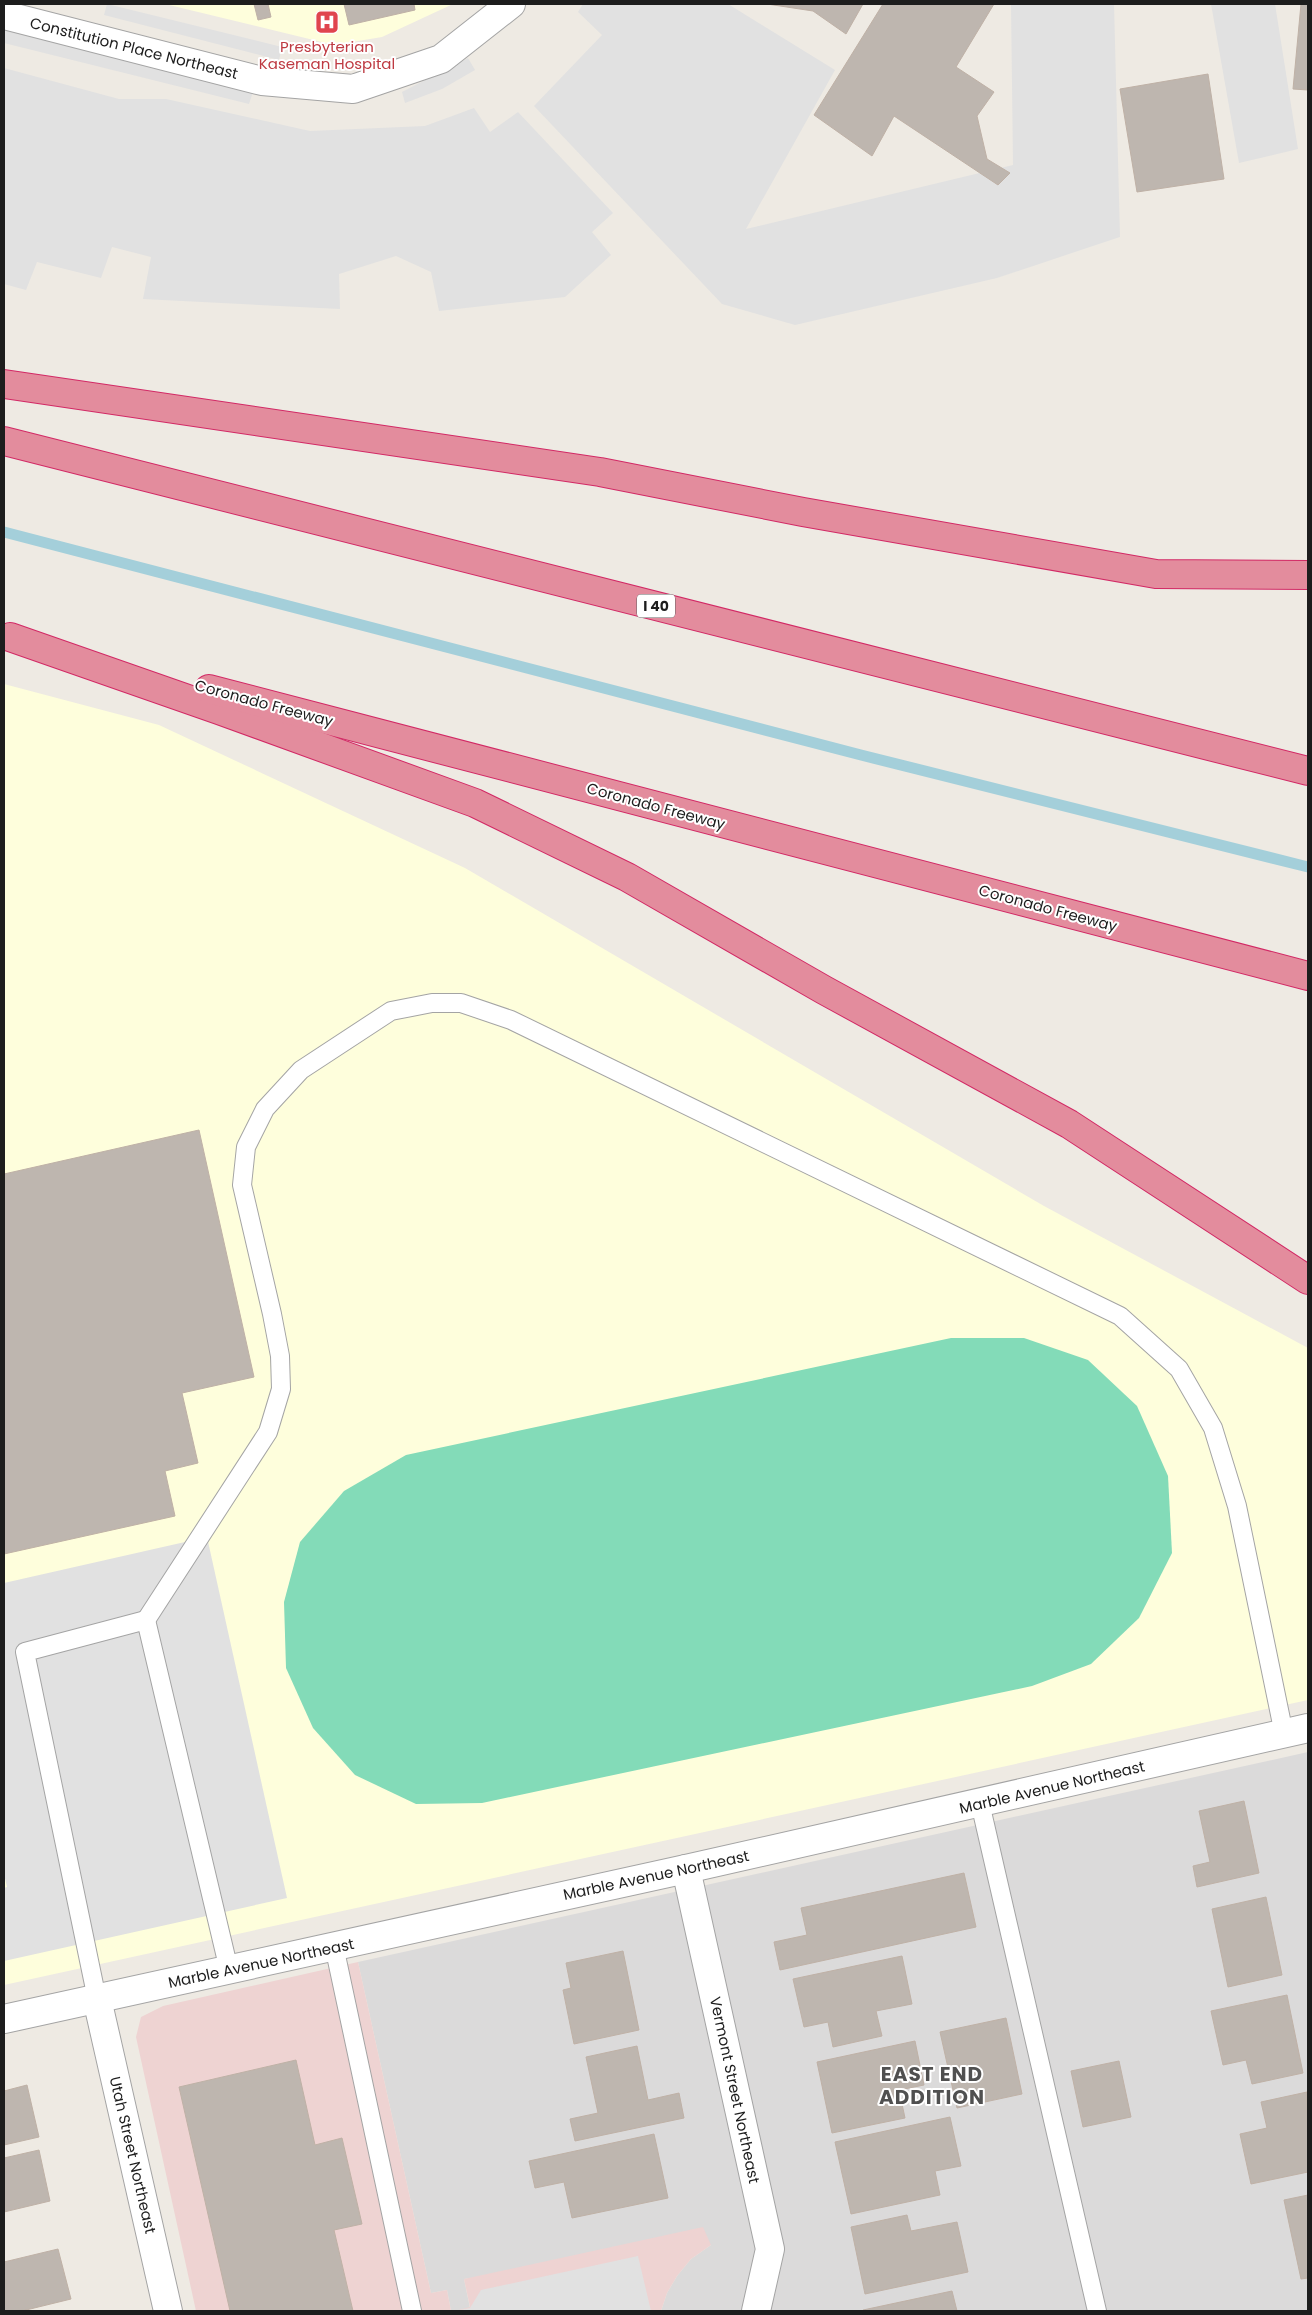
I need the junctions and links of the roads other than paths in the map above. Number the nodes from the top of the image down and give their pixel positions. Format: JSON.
{"nodes":[{"id":1,"x":511,"y":4,"type":"edge"},
{"id":2,"x":4,"y":15,"type":"edge"},
{"id":3,"x":4,"y":384,"type":"edge"},
{"id":4,"x":4,"y":441,"type":"edge"},
{"id":5,"x":1308,"y":575,"type":"edge"},
{"id":6,"x":7,"y":636,"type":"edge"},
{"id":7,"x":1308,"y":771,"type":"edge"},
{"id":8,"x":1308,"y":976,"type":"edge"},
{"id":9,"x":1308,"y":1280,"type":"edge"},
{"id":10,"x":146,"y":1620,"type":"junction"},
{"id":11,"x":1296,"y":1731,"type":"edge"},
{"id":12,"x":980,"y":1803,"type":"junction"},
{"id":13,"x":686,"y":1869,"type":"junction"},
{"id":14,"x":334,"y":1946,"type":"junction"},
{"id":15,"x":229,"y":1970,"type":"junction"},
{"id":16,"x":97,"y":1998,"type":"junction"},
{"id":17,"x":4,"y":2019,"type":"edge"},
{"id":18,"x":168,"y":2311,"type":"edge"},
{"id":19,"x":412,"y":2311,"type":"edge"},
{"id":20,"x":756,"y":2311,"type":"edge"},
{"id":21,"x":1097,"y":2311,"type":"edge"}],
"edges":[{"from":1,"to":2,"type":"street","name":"Constitution Place Northeast"},
{"from":3,"to":5,"type":"highway"},
{"from":4,"to":7,"type":"highway","number":"I 40"},
{"from":6,"to":8,"type":"highway","name":"Coronado Freeway"},
{"from":6,"to":9,"type":"highway"},
{"from":10,"to":11,"type":"lane"},
{"from":10,"to":15,"type":"lane"},
{"from":10,"to":16,"type":"lane"},
{"from":11,"to":12,"type":"street","name":"Marble Avenue Northeast"},
{"from":12,"to":13,"type":"street","name":"Marble Avenue Northeast"},
{"from":12,"to":21,"type":"lane"},
{"from":13,"to":14,"type":"street","name":"Marble Avenue Northeast"},
{"from":13,"to":20,"type":"street","name":"Vermont Street Northeast"},
{"from":14,"to":15,"type":"street","name":"Marble Avenue Northeast"},
{"from":14,"to":19,"type":"lane"},
{"from":15,"to":16,"type":"street","name":"Marble Avenue Northeast"},
{"from":16,"to":17,"type":"street","name":"Marble Avenue Northeast"},
{"from":16,"to":18,"type":"street","name":"Utah Street Northeast"}]}
